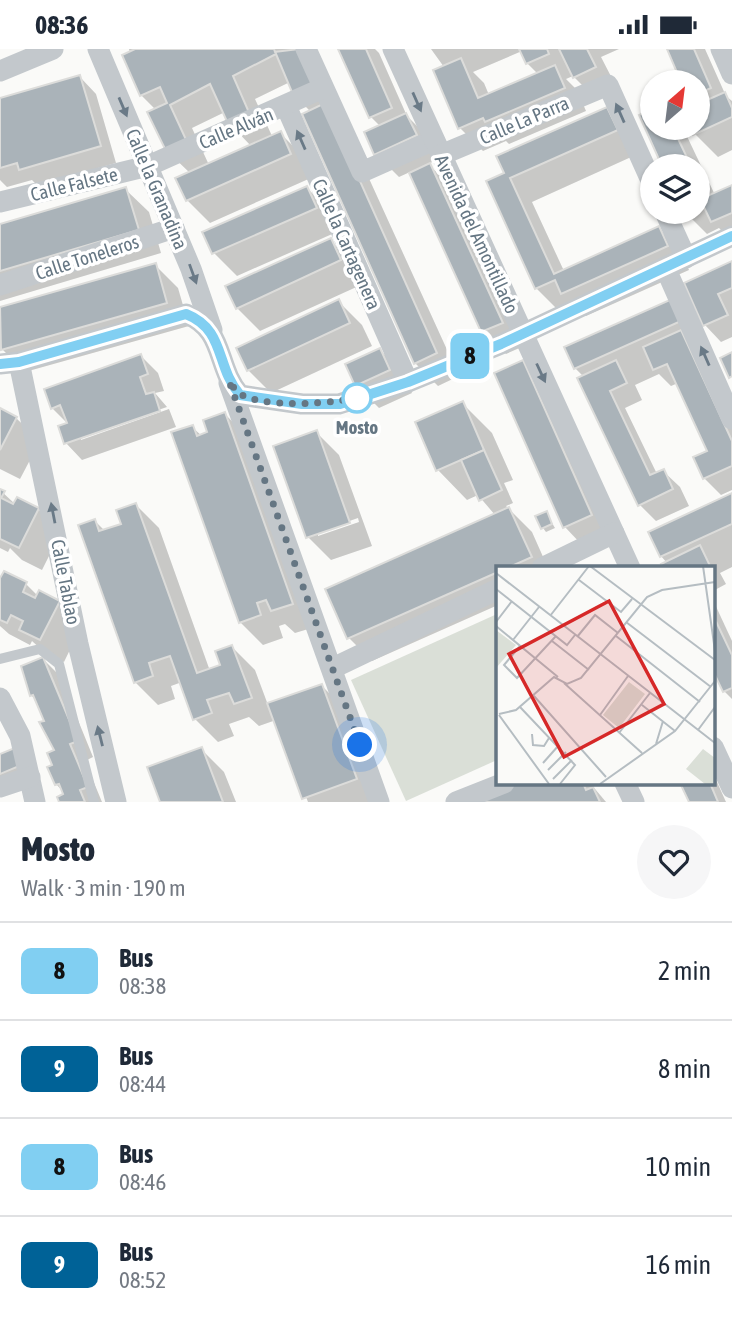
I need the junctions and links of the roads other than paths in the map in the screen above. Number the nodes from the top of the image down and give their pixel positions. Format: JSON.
{"nodes":[{"id":1,"x":52,"y":49,"type":"edge"},
{"id":2,"x":99,"y":49,"type":"edge"},
{"id":3,"x":306,"y":49,"type":"edge"},
{"id":4,"x":393,"y":49,"type":"edge"},
{"id":5,"x":720,"y":49,"type":"edge"},
{"id":6,"x":0,"y":71,"type":"edge"},
{"id":7,"x":732,"y":75,"type":"edge"},
{"id":8,"x":323,"y":88,"type":"junction"},
{"id":9,"x":286,"y":106,"type":"junction"},
{"id":10,"x":437,"y":148,"type":"junction"},
{"id":11,"x":640,"y":156,"type":"edge"},
{"id":12,"x":148,"y":166,"type":"junction"},
{"id":13,"x":0,"y":202,"type":"edge"},
{"id":14,"x":670,"y":224,"type":"edge"},
{"id":15,"x":174,"y":228,"type":"junction"},
{"id":16,"x":732,"y":236,"type":"edge"},
{"id":17,"x":686,"y":258,"type":"junction"},
{"id":18,"x":665,"y":267,"type":"junction"},
{"id":19,"x":0,"y":285,"type":"edge"},
{"id":20,"x":212,"y":330,"type":"junction"},
{"id":21,"x":522,"y":332,"type":"junction"},
{"id":22,"x":10,"y":363,"type":"edge"},
{"id":23,"x":229,"y":381,"type":"junction"},
{"id":24,"x":408,"y":382,"type":"junction"},
{"id":25,"x":732,"y":419,"type":"edge"},
{"id":26,"x":614,"y":533,"type":"junction"},
{"id":27,"x":546,"y":566,"type":"edge"},
{"id":28,"x":629,"y":566,"type":"edge"},
{"id":29,"x":496,"y":590,"type":"edge"},
{"id":30,"x":0,"y":659,"type":"edge"},
{"id":31,"x":333,"y":668,"type":"junction"},
{"id":32,"x":3,"y":711,"type":"edge"},
{"id":33,"x":714,"y":749,"type":"edge"},
{"id":34,"x":30,"y":777,"type":"junction"},
{"id":35,"x":499,"y":785,"type":"edge"},
{"id":36,"x":626,"y":785,"type":"edge"},
{"id":37,"x":0,"y":787,"type":"edge"},
{"id":38,"x":732,"y":788,"type":"edge"},
{"id":39,"x":35,"y":802,"type":"edge"},
{"id":40,"x":94,"y":802,"type":"edge"},
{"id":41,"x":116,"y":802,"type":"edge"},
{"id":42,"x":379,"y":802,"type":"edge"},
{"id":43,"x":456,"y":802,"type":"edge"},
{"id":44,"x":634,"y":802,"type":"edge"}],
"edges":[{"from":1,"to":6,"type":"street"},
{"from":2,"to":12,"type":"street","name":"Calle la Granadina","one_way":true},
{"from":3,"to":8,"type":"street"},
{"from":4,"to":10,"type":"street","name":"Avenida del Amontillado","one_way":true},
{"from":5,"to":7,"type":"street"},
{"from":8,"to":9,"type":"street","name":"Calle Alván"},
{"from":8,"to":10,"type":"street","name":"Calle La Parra"},
{"from":9,"to":12,"type":"street","name":"Calle Alván"},
{"from":24,"to":9,"type":"street","name":"Calle la Cartagenera","one_way":true},
{"from":11,"to":10,"type":"street","name":"Calle La Parra","one_way":true},
{"from":10,"to":21,"type":"street","name":"Avenida del Amontillado"},
{"from":12,"to":13,"type":"street","name":"Calle Falsete"},
{"from":12,"to":15,"type":"street","name":"Calle la Granadina"},
{"from":14,"to":17,"type":"street"},
{"from":15,"to":19,"type":"street","name":"Calle Toneleros"},
{"from":15,"to":20,"type":"street","name":"Calle la Granadina","one_way":true},
{"from":16,"to":17,"type":"street"},
{"from":17,"to":18,"type":"street"},
{"from":18,"to":21,"type":"street"},
{"from":25,"to":18,"type":"street","one_way":true},
{"from":20,"to":22,"type":"street"},
{"from":20,"to":23,"type":"street","name":"Calle la Granadina"},
{"from":21,"to":24,"type":"street"},
{"from":21,"to":26,"type":"street","name":"Avenida del Amontillado","one_way":true},
{"from":41,"to":22,"type":"street","name":"Calle Tablao","one_way":true},
{"from":23,"to":24,"type":"street"},
{"from":23,"to":31,"type":"street","name":"Calle la Granadina"},
{"from":26,"to":27,"type":"street"},
{"from":26,"to":28,"type":"street","name":"Avenida del Amontillado"},
{"from":29,"to":31,"type":"street"},
{"from":30,"to":40,"type":"lane"},
{"from":31,"to":42,"type":"street","name":"Calle la Granadina"},
{"from":32,"to":34,"type":"street"},
{"from":33,"to":38,"type":"street"},
{"from":34,"to":37,"type":"street"},
{"from":34,"to":39,"type":"street"},
{"from":35,"to":43,"type":"street"},
{"from":36,"to":44,"type":"street"}]}
